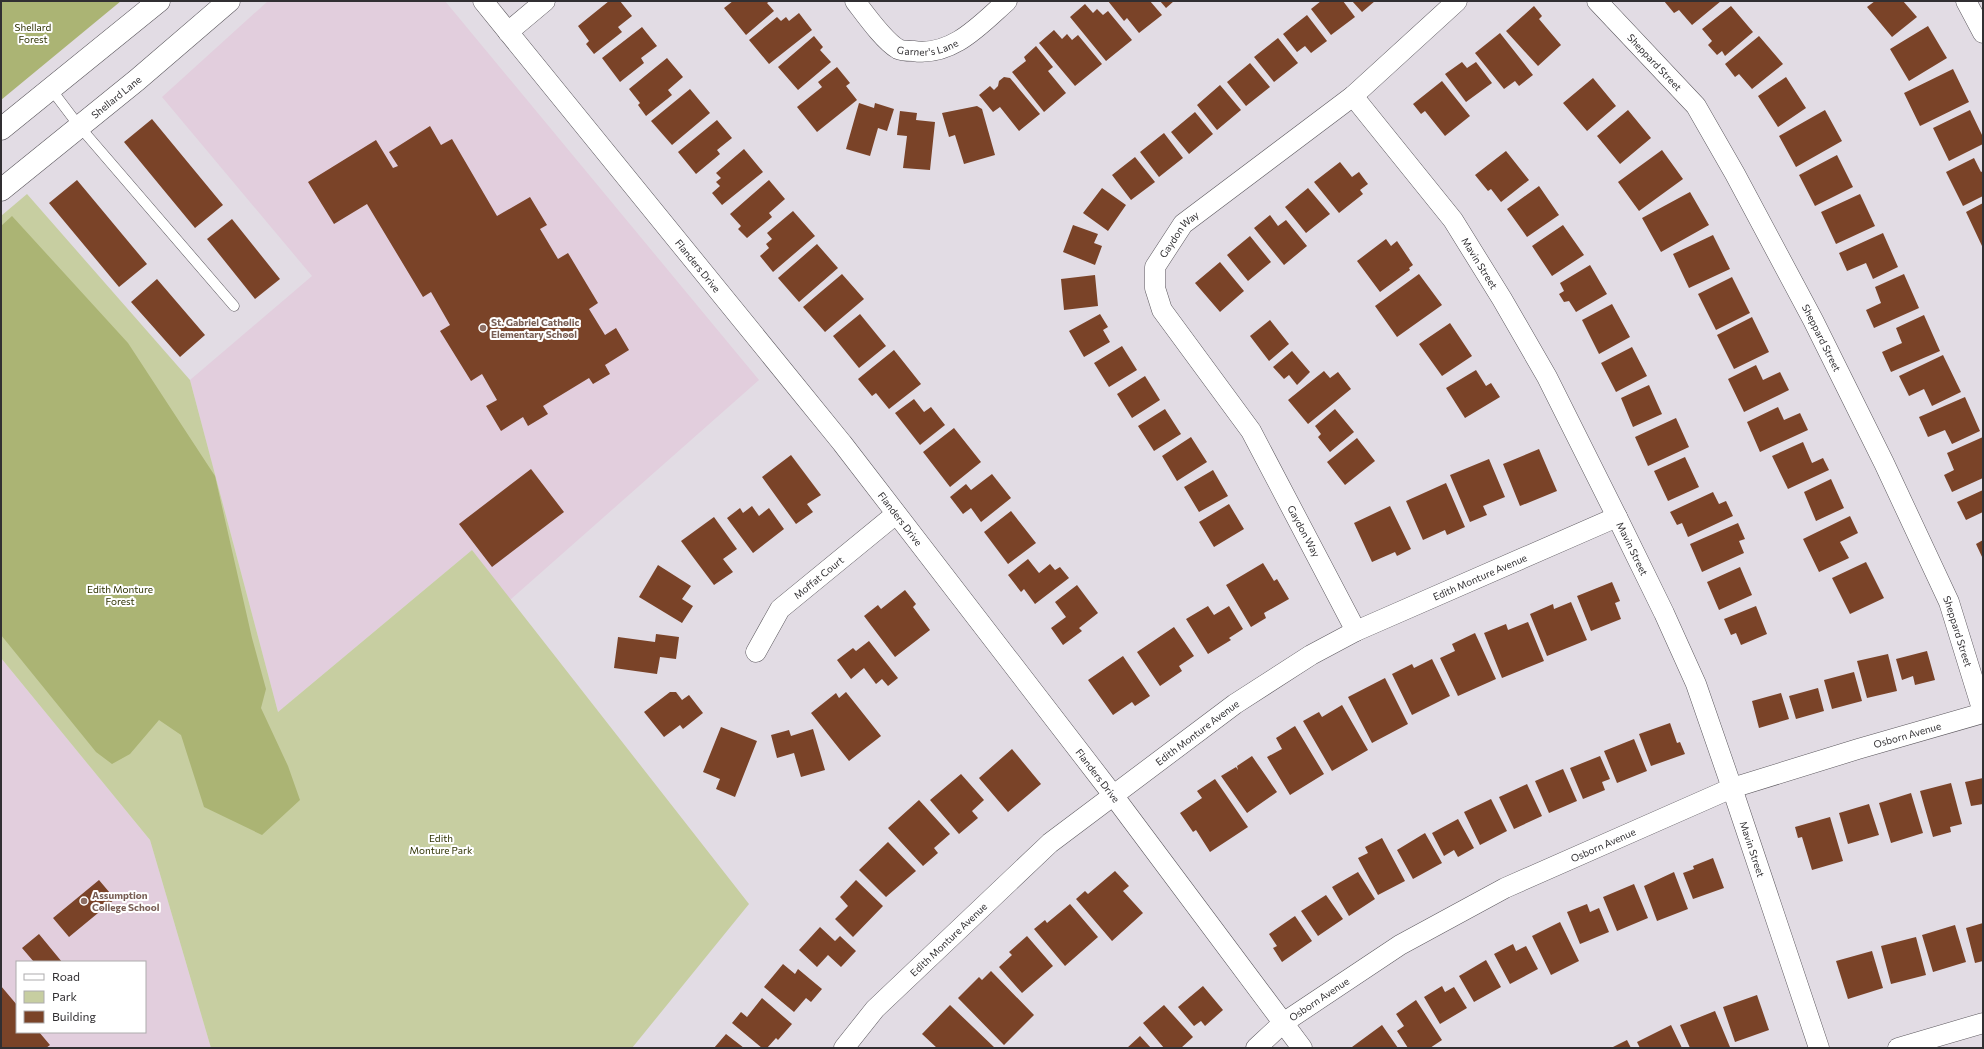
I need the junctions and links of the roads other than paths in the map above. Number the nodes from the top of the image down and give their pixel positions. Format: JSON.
{"nodes":[{"id":1,"x":159,"y":1,"type":"edge"},
{"id":2,"x":229,"y":1,"type":"edge"},
{"id":3,"x":483,"y":1,"type":"edge"},
{"id":4,"x":545,"y":1,"type":"edge"},
{"id":5,"x":854,"y":1,"type":"edge"},
{"id":6,"x":1007,"y":1,"type":"edge"},
{"id":7,"x":1457,"y":1,"type":"edge"},
{"id":8,"x":1597,"y":1,"type":"edge"},
{"id":9,"x":1966,"y":1,"type":"edge"},
{"id":10,"x":508,"y":32,"type":"junction"},
{"id":11,"x":1983,"y":33,"type":"edge"},
{"id":12,"x":51,"y":89,"type":"junction"},
{"id":13,"x":1353,"y":96,"type":"junction"},
{"id":14,"x":79,"y":126,"type":"junction"},
{"id":15,"x":1,"y":129,"type":"edge"},
{"id":16,"x":1,"y":190,"type":"edge"},
{"id":17,"x":234,"y":306,"type":"dead end"},
{"id":18,"x":896,"y":514,"type":"junction"},
{"id":19,"x":1617,"y":517,"type":"junction"},
{"id":20,"x":1356,"y":631,"type":"junction"},
{"id":21,"x":756,"y":652,"type":"dead end"},
{"id":22,"x":1983,"y":713,"type":"edge"},
{"id":23,"x":1732,"y":788,"type":"junction"},
{"id":24,"x":1113,"y":795,"type":"junction"},
{"id":25,"x":1283,"y":1023,"type":"junction"},
{"id":26,"x":1983,"y":1023,"type":"edge"},
{"id":27,"x":844,"y":1048,"type":"edge"},
{"id":28,"x":1256,"y":1048,"type":"edge"},
{"id":29,"x":1302,"y":1048,"type":"edge"},
{"id":30,"x":1819,"y":1048,"type":"edge"},
{"id":31,"x":1898,"y":1048,"type":"edge"}],
"edges":[{"from":1,"to":12,"type":"main road"},
{"from":2,"to":14,"type":"main road","name":"Shellard Lane"},
{"from":3,"to":10,"type":"street","name":"Flanders Drive"},
{"from":4,"to":10,"type":"street"},
{"from":5,"to":6,"type":"street","name":"Garner's Lane"},
{"from":7,"to":13,"type":"street","name":"Gaydon Way"},
{"from":8,"to":22,"type":"street","name":"Sheppard Street"},
{"from":9,"to":11,"type":"street"},
{"from":10,"to":18,"type":"street","name":"Flanders Drive"},
{"from":12,"to":14,"type":"lane"},
{"from":12,"to":15,"type":"main road"},
{"from":13,"to":19,"type":"street","name":"Mavin Street"},
{"from":13,"to":20,"type":"street","name":"Gaydon Way"},
{"from":14,"to":16,"type":"main road","name":"Shellard Lane"},
{"from":14,"to":17,"type":"lane"},
{"from":18,"to":21,"type":"street","name":"Moffat Court"},
{"from":18,"to":24,"type":"street","name":"Flanders Drive"},
{"from":19,"to":20,"type":"street","name":"Edith Monture Avenue"},
{"from":19,"to":23,"type":"street","name":"Mavin Street"},
{"from":20,"to":24,"type":"street","name":"Edith Monture Avenue"},
{"from":22,"to":23,"type":"street","name":"Osborn Avenue"},
{"from":23,"to":25,"type":"street","name":"Osborn Avenue"},
{"from":23,"to":30,"type":"street","name":"Mavin Street"},
{"from":24,"to":25,"type":"street","name":"Flanders Drive"},
{"from":24,"to":27,"type":"street","name":"Edith Monture Avenue"},
{"from":25,"to":28,"type":"street","name":"Osborn Avenue"},
{"from":25,"to":29,"type":"street","name":"Flanders Drive"},
{"from":26,"to":31,"type":"street"}]}
